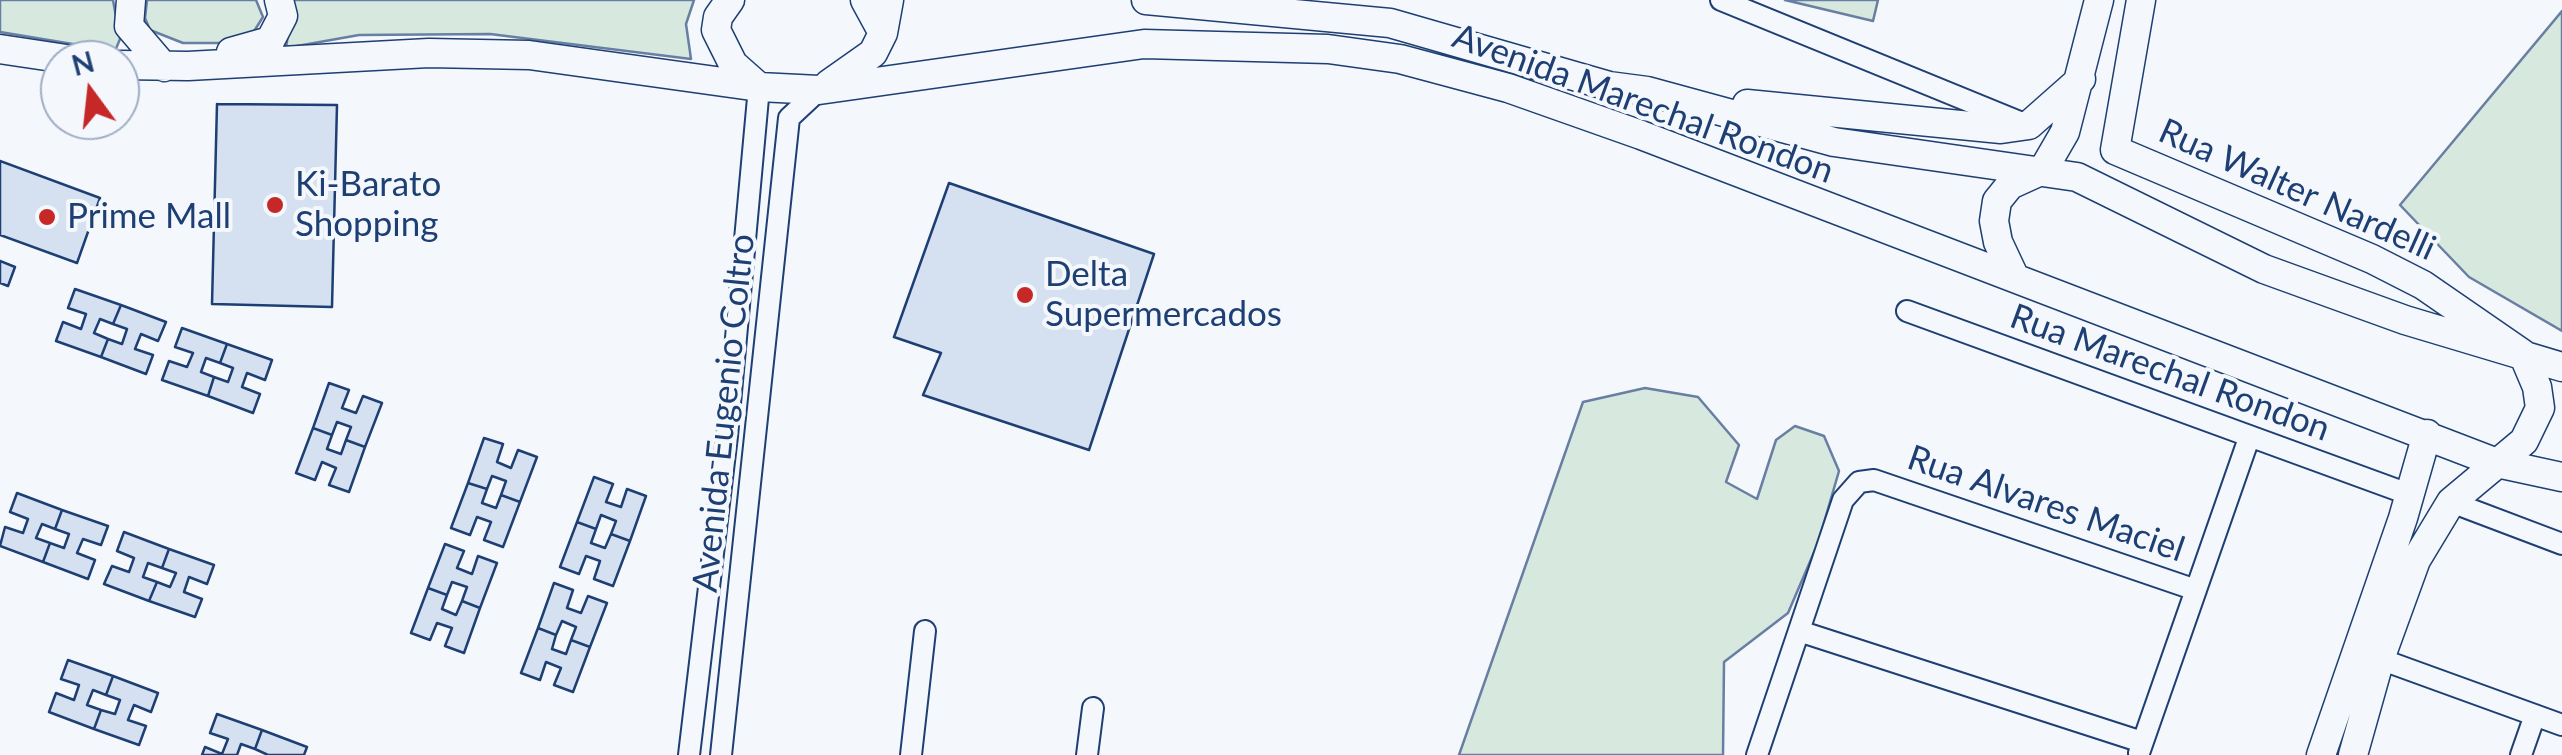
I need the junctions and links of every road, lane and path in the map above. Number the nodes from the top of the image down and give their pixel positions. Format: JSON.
{"nodes":[{"id":1,"x":131,"y":0,"type":"edge"},
{"id":2,"x":279,"y":0,"type":"edge"},
{"id":3,"x":730,"y":0,"type":"edge"},
{"id":4,"x":865,"y":0,"type":"edge"},
{"id":5,"x":889,"y":0,"type":"edge"},
{"id":6,"x":1146,"y":0,"type":"edge"},
{"id":7,"x":1721,"y":0,"type":"edge"},
{"id":8,"x":2099,"y":0,"type":"edge"},
{"id":9,"x":2141,"y":0,"type":"edge"},
{"id":10,"x":883,"y":33,"type":"junction"},
{"id":11,"x":0,"y":49,"type":"edge"},
{"id":12,"x":40,"y":55,"type":"edge"},
{"id":13,"x":140,"y":65,"type":"edge"},
{"id":14,"x":176,"y":66,"type":"junction"},
{"id":15,"x":2082,"y":79,"type":"junction"},
{"id":16,"x":759,"y":87,"type":"junction"},
{"id":17,"x":819,"y":90,"type":"junction"},
{"id":18,"x":1647,"y":91,"type":"junction"},
{"id":19,"x":2029,"y":125,"type":"junction"},
{"id":20,"x":2043,"y":170,"type":"junction"},
{"id":21,"x":2014,"y":274,"type":"junction"},
{"id":22,"x":1907,"y":312,"type":"dead end"},
{"id":23,"x":2523,"y":354,"type":"junction"},
{"id":24,"x":2562,"y":368,"type":"edge"},
{"id":25,"x":2427,"y":434,"type":"junction"},
{"id":26,"x":753,"y":435,"type":"junction"},
{"id":27,"x":727,"y":436,"type":"junction"},
{"id":28,"x":2249,"y":438,"type":"junction"},
{"id":29,"x":2498,"y":462,"type":"junction"},
{"id":30,"x":2562,"y":477,"type":"edge"},
{"id":31,"x":2410,"y":495,"type":"junction"},
{"id":32,"x":2451,"y":502,"type":"junction"},
{"id":33,"x":2562,"y":544,"type":"edge"},
{"id":34,"x":2196,"y":590,"type":"junction"},
{"id":35,"x":925,"y":631,"type":"dead end"},
{"id":36,"x":1802,"y":632,"type":"junction"},
{"id":37,"x":2380,"y":659,"type":"junction"},
{"id":38,"x":1092,"y":708,"type":"dead end"},
{"id":39,"x":2535,"y":715,"type":"junction"},
{"id":40,"x":2562,"y":725,"type":"edge"},
{"id":41,"x":2140,"y":749,"type":"edge"},
{"id":42,"x":689,"y":755,"type":"edge"},
{"id":43,"x":721,"y":755,"type":"edge"},
{"id":44,"x":912,"y":755,"type":"edge"},
{"id":45,"x":1087,"y":755,"type":"edge"},
{"id":46,"x":1757,"y":755,"type":"edge"},
{"id":47,"x":2320,"y":755,"type":"edge"},
{"id":48,"x":2353,"y":755,"type":"edge"},
{"id":49,"x":2520,"y":755,"type":"edge"}],
"edges":[{"from":1,"to":14,"type":"main road"},
{"from":2,"to":14,"type":"main road"},
{"from":3,"to":16,"type":"main road"},
{"from":4,"to":10,"type":"main road"},
{"from":5,"to":10,"type":"main road"},
{"from":6,"to":18,"type":"main road","name":"Avenida Marechal Rondon"},
{"from":7,"to":19,"type":"street"},
{"from":8,"to":15,"type":"main road"},
{"from":9,"to":23,"type":"main road","name":"Rua Walter Nardelli"},
{"from":10,"to":17,"type":"main road"},
{"from":11,"to":12,"type":"main road"},
{"from":13,"to":14,"type":"main road","name":"Avenida Marechal Rondon"},
{"from":14,"to":16,"type":"main road","name":"Avenida Marechal Rondon"},
{"from":15,"to":19,"type":"main road"},
{"from":15,"to":20,"type":"main road"},
{"from":16,"to":17,"type":"main road","name":"Avenida Marechal Rondon"},
{"from":16,"to":27,"type":"street","name":"Avenida Eugenio Coltro"},
{"from":17,"to":21,"type":"main road","name":"Avenida Marechal Rondon"},
{"from":17,"to":26,"type":"street","name":"Avenida Eugenio Coltro"},
{"from":18,"to":19,"type":"main road"},
{"from":18,"to":20,"type":"main road","name":"Avenida Marechal Rondon"},
{"from":20,"to":21,"type":"main road"},
{"from":20,"to":23,"type":"main road","name":"Avenida Marechal Rondon"},
{"from":21,"to":25,"type":"main road","name":"Avenida Marechal Rondon"},
{"from":22,"to":28,"type":"street","name":"Rua Marechal Rondon"},
{"from":23,"to":24,"type":"main road","name":"Avenida Marechal Rondon"},
{"from":23,"to":29,"type":"main road"},
{"from":25,"to":29,"type":"main road","name":"Avenida Marechal Rondon"},
{"from":25,"to":31,"type":"main road"},
{"from":26,"to":27,"type":"street"},
{"from":26,"to":43,"type":"street","name":"Avenida Eugenio Coltro"},
{"from":27,"to":42,"type":"street","name":"Avenida Eugenio Coltro"},
{"from":28,"to":31,"type":"street","name":"Rua Marechal Rondon"},
{"from":28,"to":34,"type":"street"},
{"from":29,"to":30,"type":"main road","name":"Avenida Marechal Rondon"},
{"from":29,"to":32,"type":"main road"},
{"from":31,"to":47,"type":"main road"},
{"from":32,"to":33,"type":"street"},
{"from":32,"to":37,"type":"main road"},
{"from":34,"to":36,"type":"street","name":"Rua Alvares Maciel"},
{"from":34,"to":41,"type":"street"},
{"from":35,"to":44,"type":"street"},
{"from":36,"to":41,"type":"street"},
{"from":36,"to":46,"type":"street"},
{"from":37,"to":39,"type":"street"},
{"from":37,"to":48,"type":"main road"},
{"from":38,"to":45,"type":"street"},
{"from":39,"to":40,"type":"street"},
{"from":39,"to":49,"type":"street"}]}
